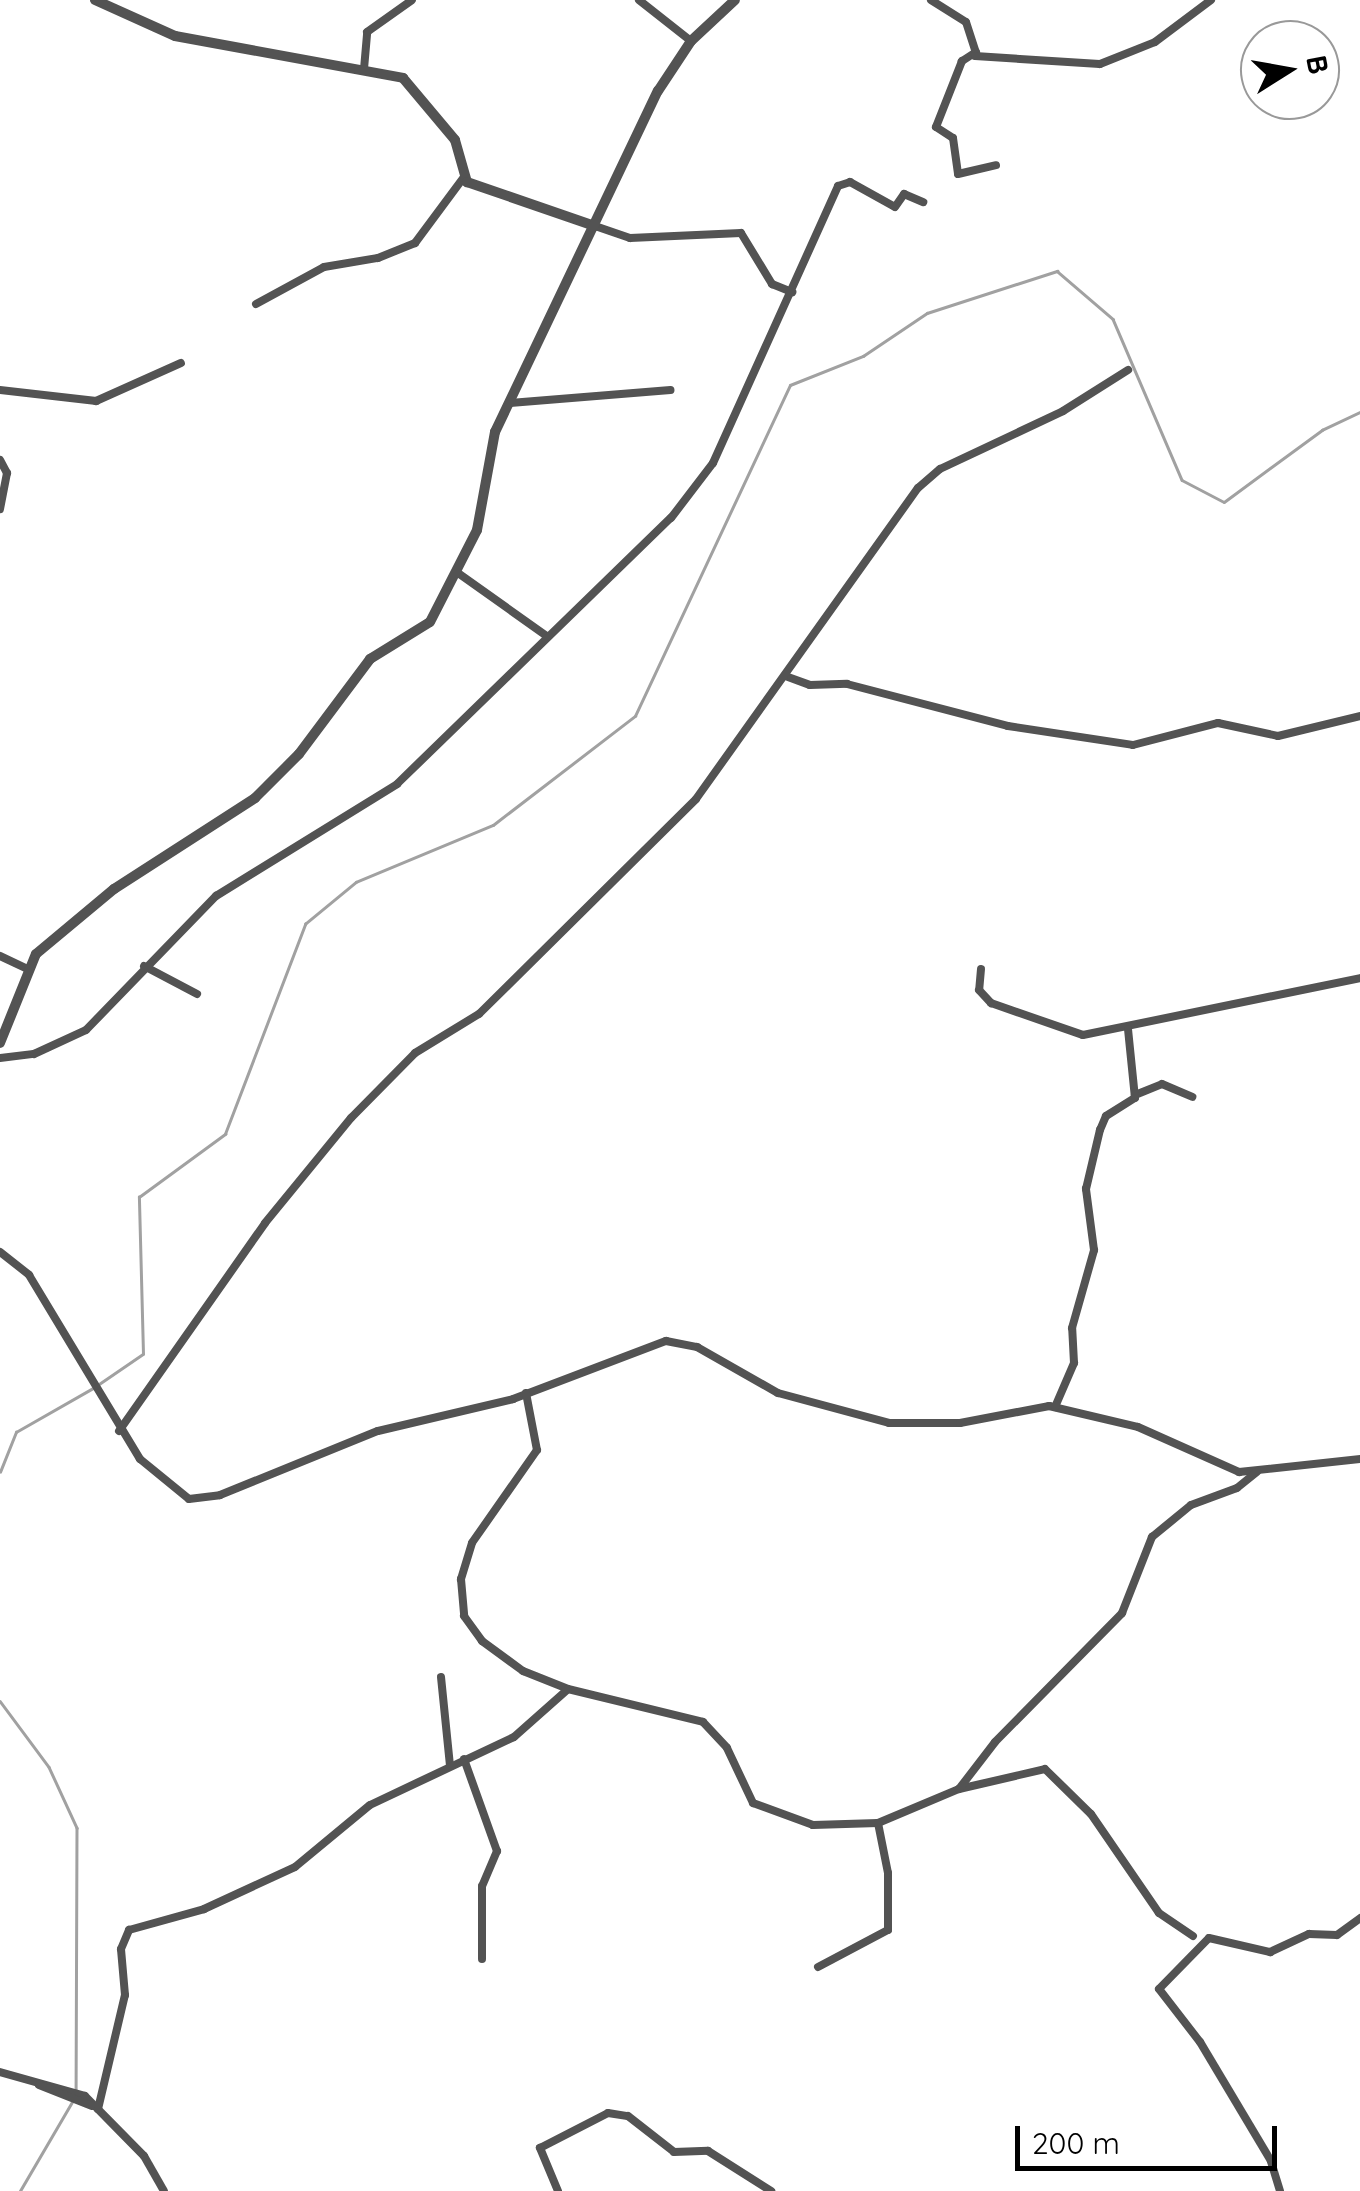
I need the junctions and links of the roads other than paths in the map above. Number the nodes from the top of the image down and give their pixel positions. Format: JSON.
{"nodes":[{"id":1,"x":96,"y":0,"type":"edge"},
{"id":2,"x":412,"y":0,"type":"edge"},
{"id":3,"x":639,"y":0,"type":"edge"},
{"id":4,"x":735,"y":0,"type":"edge"},
{"id":5,"x":931,"y":0,"type":"edge"},
{"id":6,"x":1210,"y":0,"type":"edge"},
{"id":7,"x":691,"y":41,"type":"junction"},
{"id":8,"x":975,"y":56,"type":"junction"},
{"id":9,"x":364,"y":69,"type":"junction"},
{"id":10,"x":996,"y":165,"type":"dead end"},
{"id":11,"x":464,"y":177,"type":"junction"},
{"id":12,"x":923,"y":202,"type":"dead end"},
{"id":13,"x":596,"y":226,"type":"junction"},
{"id":14,"x":792,"y":292,"type":"junction"},
{"id":15,"x":256,"y":304,"type":"dead end"},
{"id":16,"x":181,"y":364,"type":"dead end"},
{"id":17,"x":1128,"y":370,"type":"dead end"},
{"id":18,"x":0,"y":390,"type":"edge"},
{"id":19,"x":670,"y":390,"type":"dead end"},
{"id":20,"x":510,"y":403,"type":"junction"},
{"id":21,"x":0,"y":460,"type":"edge"},
{"id":22,"x":0,"y":509,"type":"edge"},
{"id":23,"x":458,"y":573,"type":"junction"},
{"id":24,"x":548,"y":637,"type":"junction"},
{"id":25,"x":788,"y":678,"type":"junction"},
{"id":26,"x":1360,"y":716,"type":"edge"},
{"id":27,"x":0,"y":956,"type":"edge"},
{"id":28,"x":144,"y":966,"type":"junction"},
{"id":29,"x":26,"y":968,"type":"junction"},
{"id":30,"x":981,"y":969,"type":"dead end"},
{"id":31,"x":1360,"y":978,"type":"edge"},
{"id":32,"x":197,"y":994,"type":"dead end"},
{"id":33,"x":1128,"y":1029,"type":"junction"},
{"id":34,"x":0,"y":1043,"type":"edge"},
{"id":35,"x":0,"y":1058,"type":"edge"},
{"id":36,"x":1135,"y":1095,"type":"junction"},
{"id":37,"x":1192,"y":1097,"type":"dead end"},
{"id":38,"x":0,"y":1252,"type":"edge"},
{"id":39,"x":526,"y":1393,"type":"junction"},
{"id":40,"x":1055,"y":1407,"type":"junction"},
{"id":41,"x":119,"y":1431,"type":"junction"},
{"id":42,"x":1360,"y":1459,"type":"edge"},
{"id":43,"x":1257,"y":1472,"type":"junction"},
{"id":44,"x":441,"y":1677,"type":"dead end"},
{"id":45,"x":568,"y":1689,"type":"junction"},
{"id":46,"x":464,"y":1759,"type":"junction"},
{"id":47,"x":450,"y":1766,"type":"junction"},
{"id":48,"x":959,"y":1789,"type":"junction"},
{"id":49,"x":878,"y":1824,"type":"junction"},
{"id":50,"x":1360,"y":1918,"type":"edge"},
{"id":51,"x":1192,"y":1936,"type":"dead end"},
{"id":52,"x":482,"y":1959,"type":"dead end"},
{"id":53,"x":818,"y":1967,"type":"dead end"},
{"id":54,"x":0,"y":2072,"type":"edge"},
{"id":55,"x":39,"y":2085,"type":"junction"},
{"id":56,"x":95,"y":2108,"type":"junction"},
{"id":57,"x":164,"y":2191,"type":"edge"},
{"id":58,"x":558,"y":2191,"type":"edge"},
{"id":59,"x":771,"y":2191,"type":"edge"},
{"id":60,"x":1280,"y":2191,"type":"edge"}],
"edges":[{"from":1,"to":9,"type":"street"},
{"from":2,"to":9,"type":"street"},
{"from":3,"to":7,"type":"street"},
{"from":4,"to":7,"type":"street"},
{"from":5,"to":8,"type":"street"},
{"from":6,"to":8,"type":"street"},
{"from":7,"to":13,"type":"street"},
{"from":8,"to":10,"type":"street"},
{"from":9,"to":11,"type":"street"},
{"from":11,"to":13,"type":"street"},
{"from":11,"to":15,"type":"street"},
{"from":12,"to":14,"type":"street"},
{"from":13,"to":14,"type":"street"},
{"from":13,"to":20,"type":"street"},
{"from":14,"to":24,"type":"street"},
{"from":16,"to":18,"type":"street"},
{"from":17,"to":25,"type":"street"},
{"from":19,"to":20,"type":"street"},
{"from":20,"to":23,"type":"street"},
{"from":21,"to":22,"type":"street"},
{"from":23,"to":24,"type":"street"},
{"from":23,"to":29,"type":"street"},
{"from":24,"to":28,"type":"street"},
{"from":25,"to":26,"type":"street"},
{"from":25,"to":41,"type":"street"},
{"from":27,"to":29,"type":"street"},
{"from":28,"to":32,"type":"street"},
{"from":28,"to":35,"type":"street"},
{"from":29,"to":34,"type":"street"},
{"from":30,"to":33,"type":"street"},
{"from":31,"to":33,"type":"street"},
{"from":33,"to":36,"type":"street"},
{"from":36,"to":37,"type":"street"},
{"from":36,"to":40,"type":"street"},
{"from":38,"to":41,"type":"street"},
{"from":39,"to":40,"type":"street"},
{"from":39,"to":41,"type":"street"},
{"from":39,"to":45,"type":"street"},
{"from":40,"to":43,"type":"street"},
{"from":42,"to":43,"type":"street"},
{"from":43,"to":48,"type":"street"},
{"from":44,"to":47,"type":"street"},
{"from":45,"to":46,"type":"street"},
{"from":45,"to":49,"type":"street"},
{"from":46,"to":47,"type":"street"},
{"from":46,"to":52,"type":"street"},
{"from":47,"to":56,"type":"street"},
{"from":48,"to":49,"type":"street"},
{"from":48,"to":51,"type":"street"},
{"from":49,"to":53,"type":"street"},
{"from":50,"to":60,"type":"street"},
{"from":54,"to":55,"type":"street"},
{"from":55,"to":56,"type":"street"},
{"from":55,"to":56,"type":"street"},
{"from":56,"to":57,"type":"street"},
{"from":58,"to":59,"type":"street"}]}
